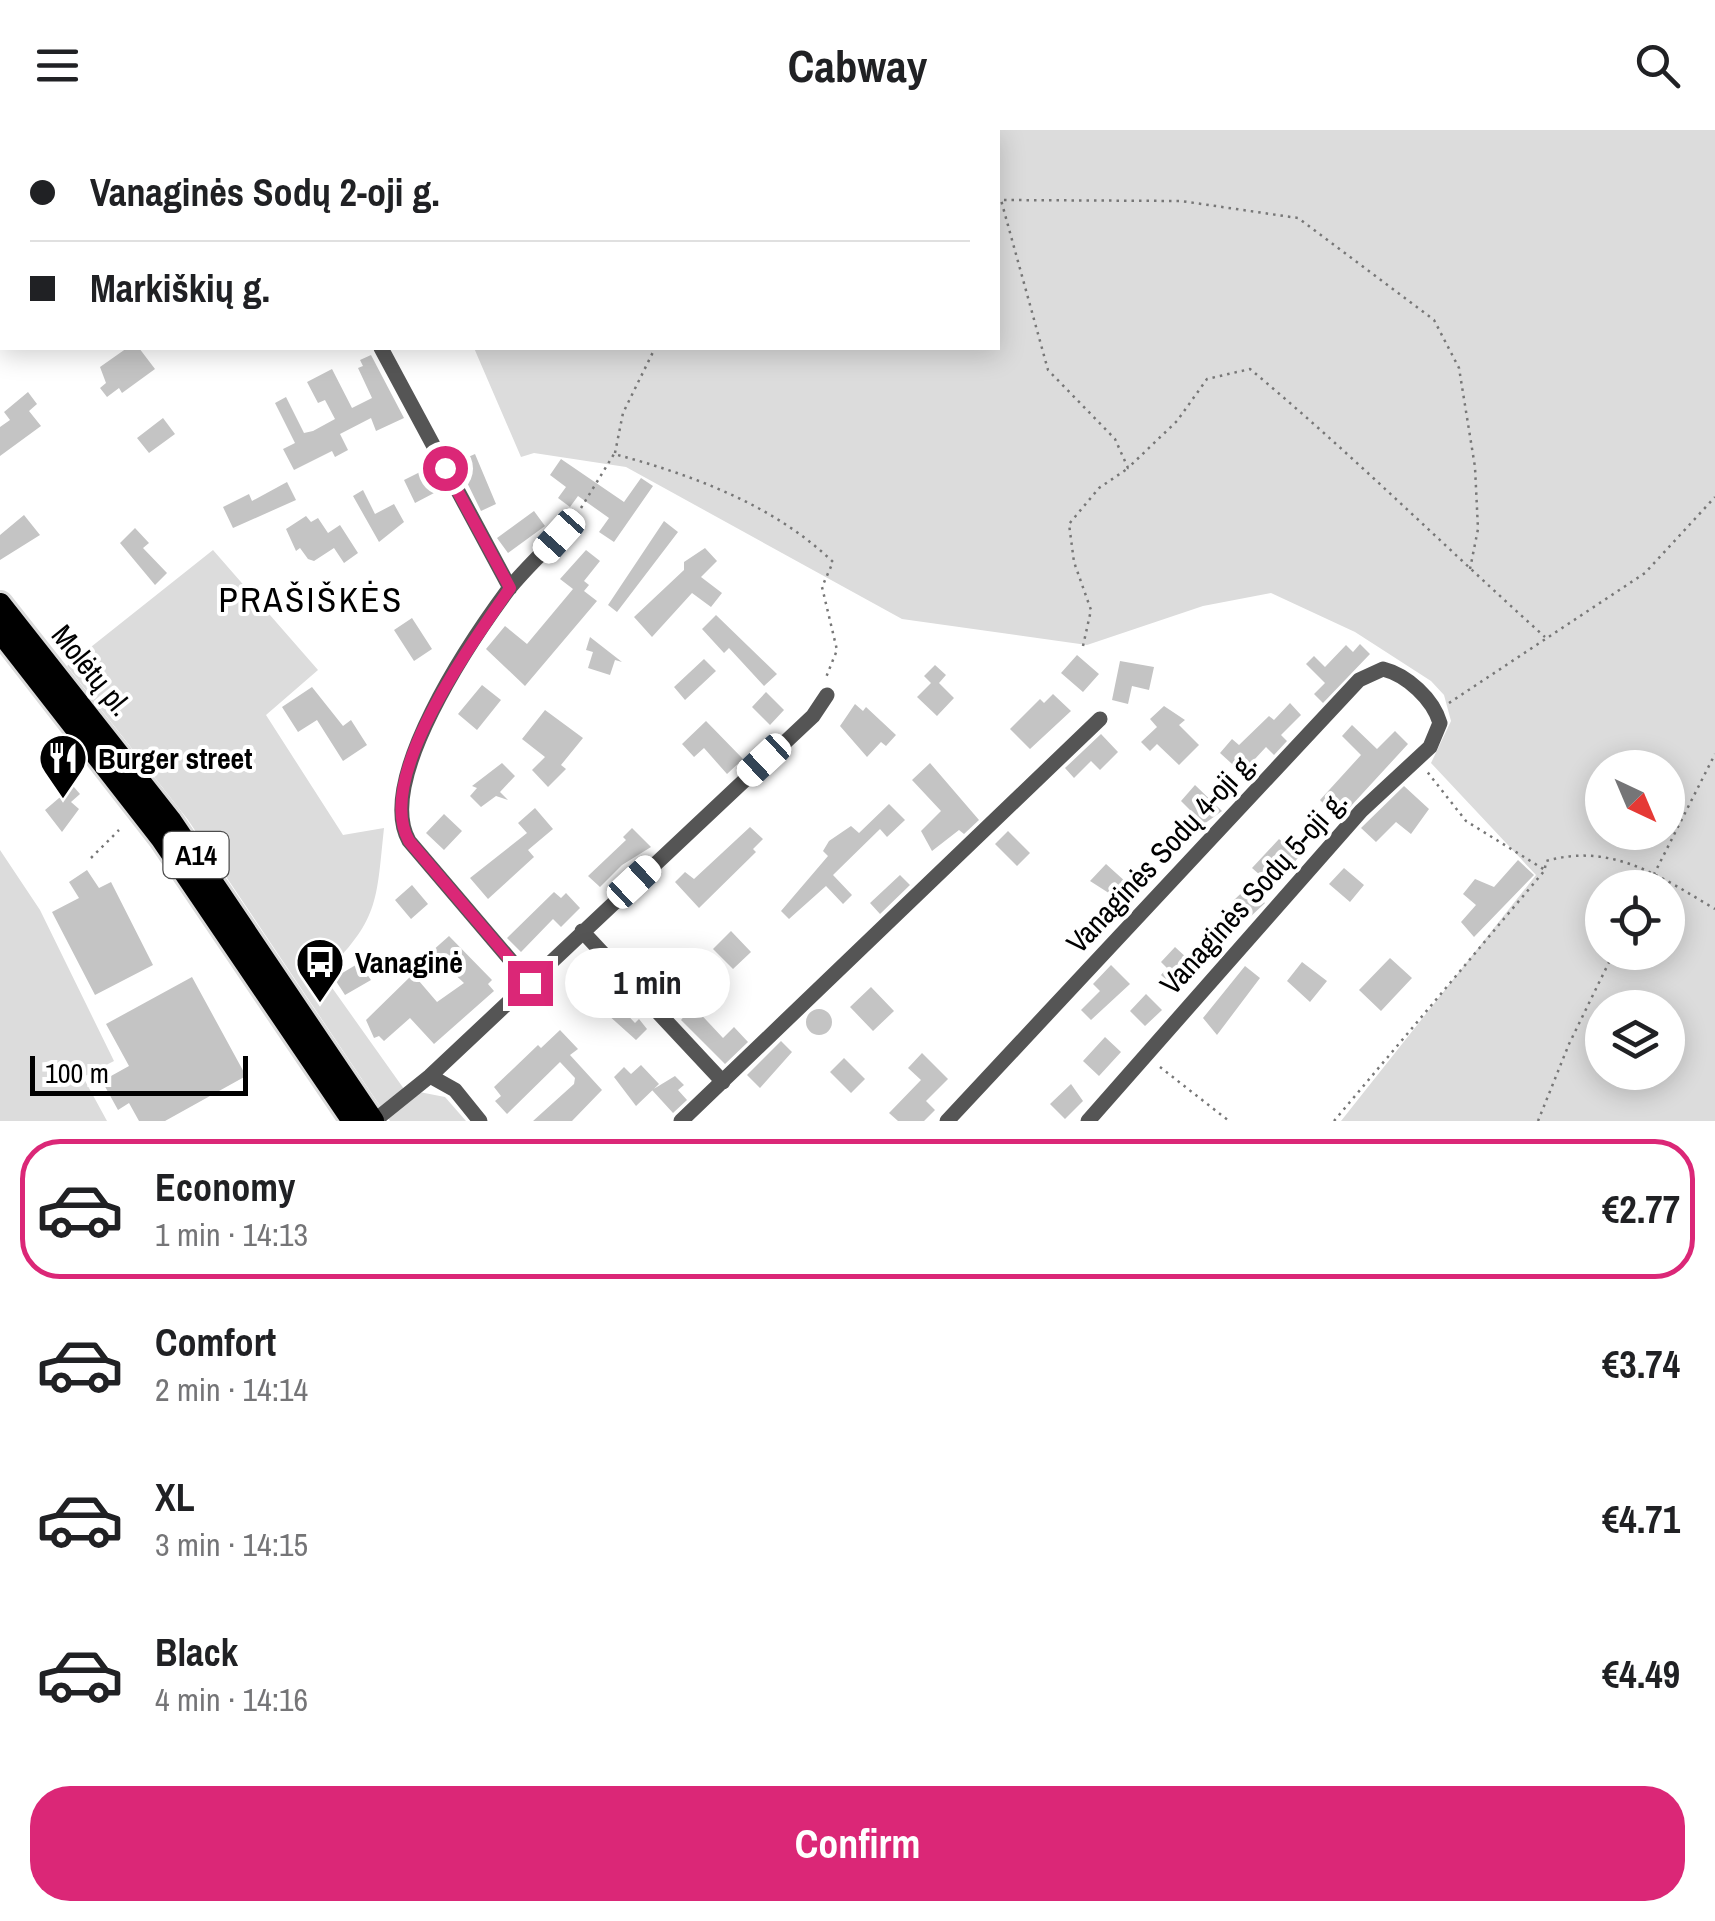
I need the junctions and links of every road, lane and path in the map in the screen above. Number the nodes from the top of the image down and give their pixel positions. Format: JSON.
{"nodes":[{"id":1,"x":382,"y":350,"type":"edge"},
{"id":2,"x":654,"y":350,"type":"edge"},
{"id":3,"x":614,"y":454,"type":"junction"},
{"id":4,"x":1128,"y":468,"type":"junction"},
{"id":5,"x":1715,"y":497,"type":"edge"},
{"id":6,"x":572,"y":522,"type":"joint"},
{"id":7,"x":1470,"y":569,"type":"junction"},
{"id":8,"x":510,"y":588,"type":"junction"},
{"id":9,"x":0,"y":604,"type":"edge"},
{"id":10,"x":0,"y":632,"type":"edge"},
{"id":11,"x":1545,"y":636,"type":"junction"},
{"id":12,"x":1083,"y":646,"type":"dead end"},
{"id":13,"x":826,"y":687,"type":"joint"},
{"id":14,"x":1432,"y":705,"type":"junction"},
{"id":15,"x":1100,"y":719,"type":"dead end"},
{"id":16,"x":1715,"y":754,"type":"edge"},
{"id":17,"x":1418,"y":760,"type":"junction"},
{"id":18,"x":119,"y":830,"type":"dead end"},
{"id":19,"x":91,"y":858,"type":"dead end"},
{"id":20,"x":1544,"y":870,"type":"junction"},
{"id":21,"x":1648,"y":870,"type":"edge"},
{"id":22,"x":1656,"y":870,"type":"edge"},
{"id":23,"x":1685,"y":891,"type":"edge"},
{"id":24,"x":1715,"y":909,"type":"edge"},
{"id":25,"x":582,"y":931,"type":"junction"},
{"id":26,"x":1605,"y":970,"type":"edge"},
{"id":27,"x":530,"y":983,"type":"junction"},
{"id":28,"x":1139,"y":1060,"type":"junction"},
{"id":29,"x":430,"y":1076,"type":"junction"},
{"id":30,"x":724,"y":1082,"type":"junction"},
{"id":31,"x":352,"y":1121,"type":"edge"},
{"id":32,"x":374,"y":1121,"type":"edge"},
{"id":33,"x":480,"y":1121,"type":"edge"},
{"id":34,"x":681,"y":1121,"type":"edge"},
{"id":35,"x":947,"y":1121,"type":"edge"},
{"id":36,"x":1088,"y":1121,"type":"edge"},
{"id":37,"x":1229,"y":1121,"type":"edge"},
{"id":38,"x":1334,"y":1121,"type":"edge"},
{"id":39,"x":1538,"y":1121,"type":"edge"}],
"edges":[{"from":1,"to":8,"type":"street"},
{"from":2,"to":3,"type":"path"},
{"from":3,"to":6,"type":"path"},
{"from":3,"to":13,"type":"path"},
{"from":4,"to":7,"type":"path"},
{"from":4,"to":7,"type":"path"},
{"from":4,"to":12,"type":"path"},
{"from":5,"to":11,"type":"path"},
{"from":6,"to":8,"type":"street"},
{"from":7,"to":11,"type":"path"},
{"from":8,"to":27,"type":"street"},
{"from":9,"to":32,"type":"highway","name":"Molėtų pl.","number":"A14"},
{"from":10,"to":31,"type":"highway","name":"Molėtų pl.","number":"A14"},
{"from":11,"to":14,"type":"path"},
{"from":13,"to":25,"type":"street"},
{"from":14,"to":17,"type":"street","name":"Vanaginės Sodų 5-oji g."},
{"from":14,"to":35,"type":"street","name":"Vanaginės Sodų 4-oji g."},
{"from":15,"to":30,"type":"street"},
{"from":16,"to":22,"type":"path"},
{"from":17,"to":20,"type":"path"},
{"from":17,"to":28,"type":"street","name":"Vanaginės Sodų 5-oji g."},
{"from":18,"to":19,"type":"path"},
{"from":20,"to":21,"type":"path"},
{"from":20,"to":38,"type":"path"},
{"from":23,"to":24,"type":"path"},
{"from":25,"to":27,"type":"street"},
{"from":25,"to":30,"type":"street"},
{"from":26,"to":39,"type":"path"},
{"from":27,"to":29,"type":"street"},
{"from":28,"to":36,"type":"street","name":"Vanaginės Sodų 5-oji g."},
{"from":28,"to":37,"type":"path"},
{"from":29,"to":32,"type":"street"},
{"from":29,"to":33,"type":"street"},
{"from":30,"to":34,"type":"street"}]}
